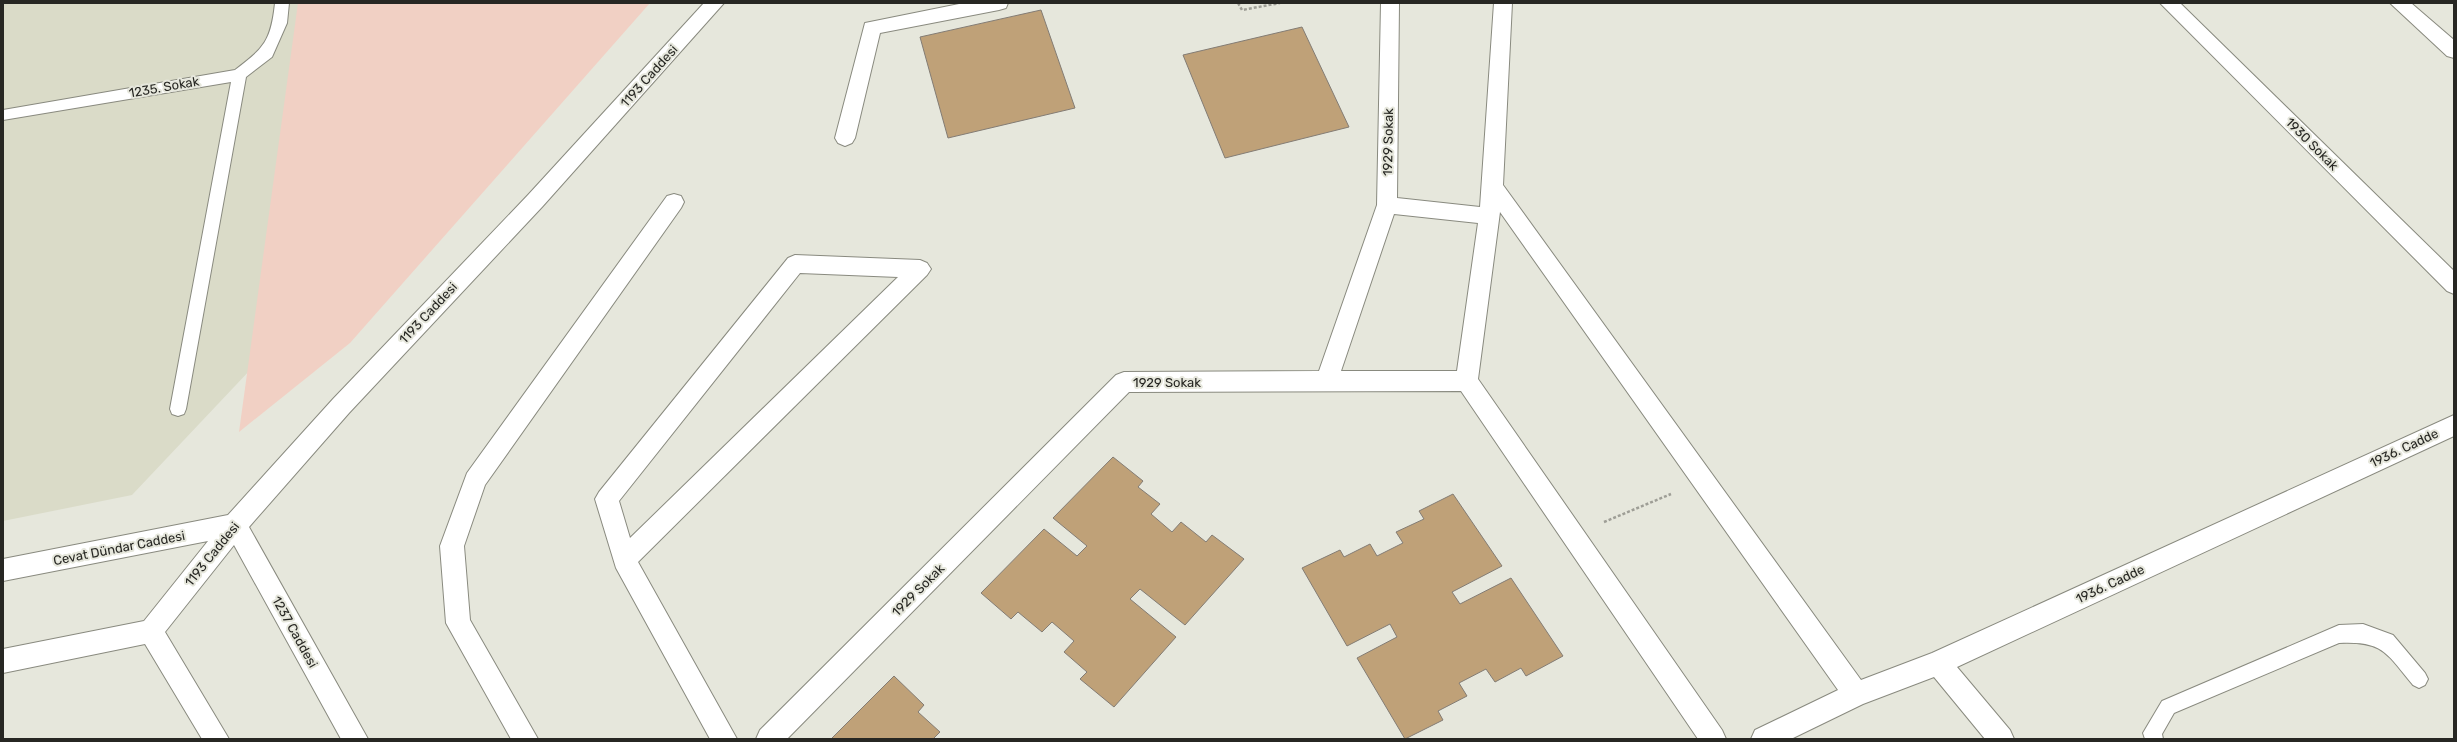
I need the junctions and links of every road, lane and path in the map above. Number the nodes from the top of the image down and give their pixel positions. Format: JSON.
{"nodes":[{"id":1,"x":282,"y":3,"type":"edge"},
{"id":2,"x":715,"y":3,"type":"edge"},
{"id":3,"x":999,"y":3,"type":"edge"},
{"id":4,"x":1238,"y":3,"type":"edge"},
{"id":5,"x":1280,"y":3,"type":"edge"},
{"id":6,"x":1390,"y":3,"type":"edge"},
{"id":7,"x":1503,"y":3,"type":"edge"},
{"id":8,"x":2169,"y":3,"type":"edge"},
{"id":9,"x":2399,"y":3,"type":"edge"},
{"id":10,"x":2454,"y":51,"type":"edge"},
{"id":11,"x":239,"y":75,"type":"junction"},
{"id":12,"x":3,"y":115,"type":"edge"},
{"id":13,"x":845,"y":138,"type":"dead end"},
{"id":14,"x":1494,"y":187,"type":"junction"},
{"id":15,"x":674,"y":202,"type":"dead end"},
{"id":16,"x":1387,"y":205,"type":"junction"},
{"id":17,"x":1489,"y":216,"type":"junction"},
{"id":18,"x":2454,"y":285,"type":"edge"},
{"id":19,"x":1327,"y":381,"type":"junction"},
{"id":20,"x":1467,"y":381,"type":"junction"},
{"id":21,"x":178,"y":409,"type":"dead end"},
{"id":22,"x":2454,"y":425,"type":"edge"},
{"id":23,"x":1703,"y":480,"type":"junction"},
{"id":24,"x":234,"y":525,"type":"junction"},
{"id":25,"x":1573,"y":535,"type":"junction"},
{"id":26,"x":624,"y":560,"type":"junction"},
{"id":27,"x":3,"y":570,"type":"edge"},
{"id":28,"x":151,"y":631,"type":"junction"},
{"id":29,"x":3,"y":661,"type":"edge"},
{"id":30,"x":1938,"y":662,"type":"junction"},
{"id":31,"x":2418,"y":679,"type":"dead end"},
{"id":32,"x":1856,"y":694,"type":"junction"},
{"id":33,"x":216,"y":739,"type":"edge"},
{"id":34,"x":355,"y":739,"type":"edge"},
{"id":35,"x":525,"y":739,"type":"edge"},
{"id":36,"x":724,"y":739,"type":"edge"},
{"id":37,"x":768,"y":739,"type":"edge"},
{"id":38,"x":1713,"y":739,"type":"edge"},
{"id":39,"x":1766,"y":739,"type":"edge"},
{"id":40,"x":2001,"y":739,"type":"edge"},
{"id":41,"x":2154,"y":739,"type":"edge"}],
"edges":[{"from":1,"to":11,"type":"lane","name":"1235. Sokak"},
{"from":2,"to":24,"type":"street","name":"1193 Caddesi"},
{"from":3,"to":13,"type":"street"},
{"from":4,"to":5,"type":"path"},
{"from":6,"to":16,"type":"street","name":"1929 Sokak"},
{"from":7,"to":14,"type":"street"},
{"from":8,"to":18,"type":"street","name":"1930 Sokak"},
{"from":9,"to":10,"type":"street"},
{"from":11,"to":12,"type":"lane","name":"1235. Sokak"},
{"from":11,"to":21,"type":"lane"},
{"from":14,"to":17,"type":"street"},
{"from":14,"to":23,"type":"street"},
{"from":15,"to":35,"type":"street"},
{"from":16,"to":17,"type":"street"},
{"from":16,"to":19,"type":"street","name":"1929 Sokak"},
{"from":17,"to":20,"type":"street"},
{"from":19,"to":20,"type":"street"},
{"from":19,"to":37,"type":"street","name":"1929 Sokak"},
{"from":20,"to":25,"type":"street"},
{"from":22,"to":30,"type":"street","name":"1936. Cadde"},
{"from":23,"to":25,"type":"path"},
{"from":23,"to":32,"type":"street"},
{"from":24,"to":27,"type":"street","name":"Cevat Dündar Caddesi"},
{"from":24,"to":28,"type":"street","name":"1193 Caddesi"},
{"from":24,"to":34,"type":"street","name":"1237 Caddesi"},
{"from":25,"to":38,"type":"street"},
{"from":26,"to":26,"type":"street"},
{"from":26,"to":36,"type":"street"},
{"from":28,"to":29,"type":"street"},
{"from":28,"to":33,"type":"street"},
{"from":30,"to":32,"type":"street","name":"1936. Cadde"},
{"from":30,"to":40,"type":"street"},
{"from":31,"to":41,"type":"lane"},
{"from":32,"to":39,"type":"street","name":"1936. Cadde"}]}
